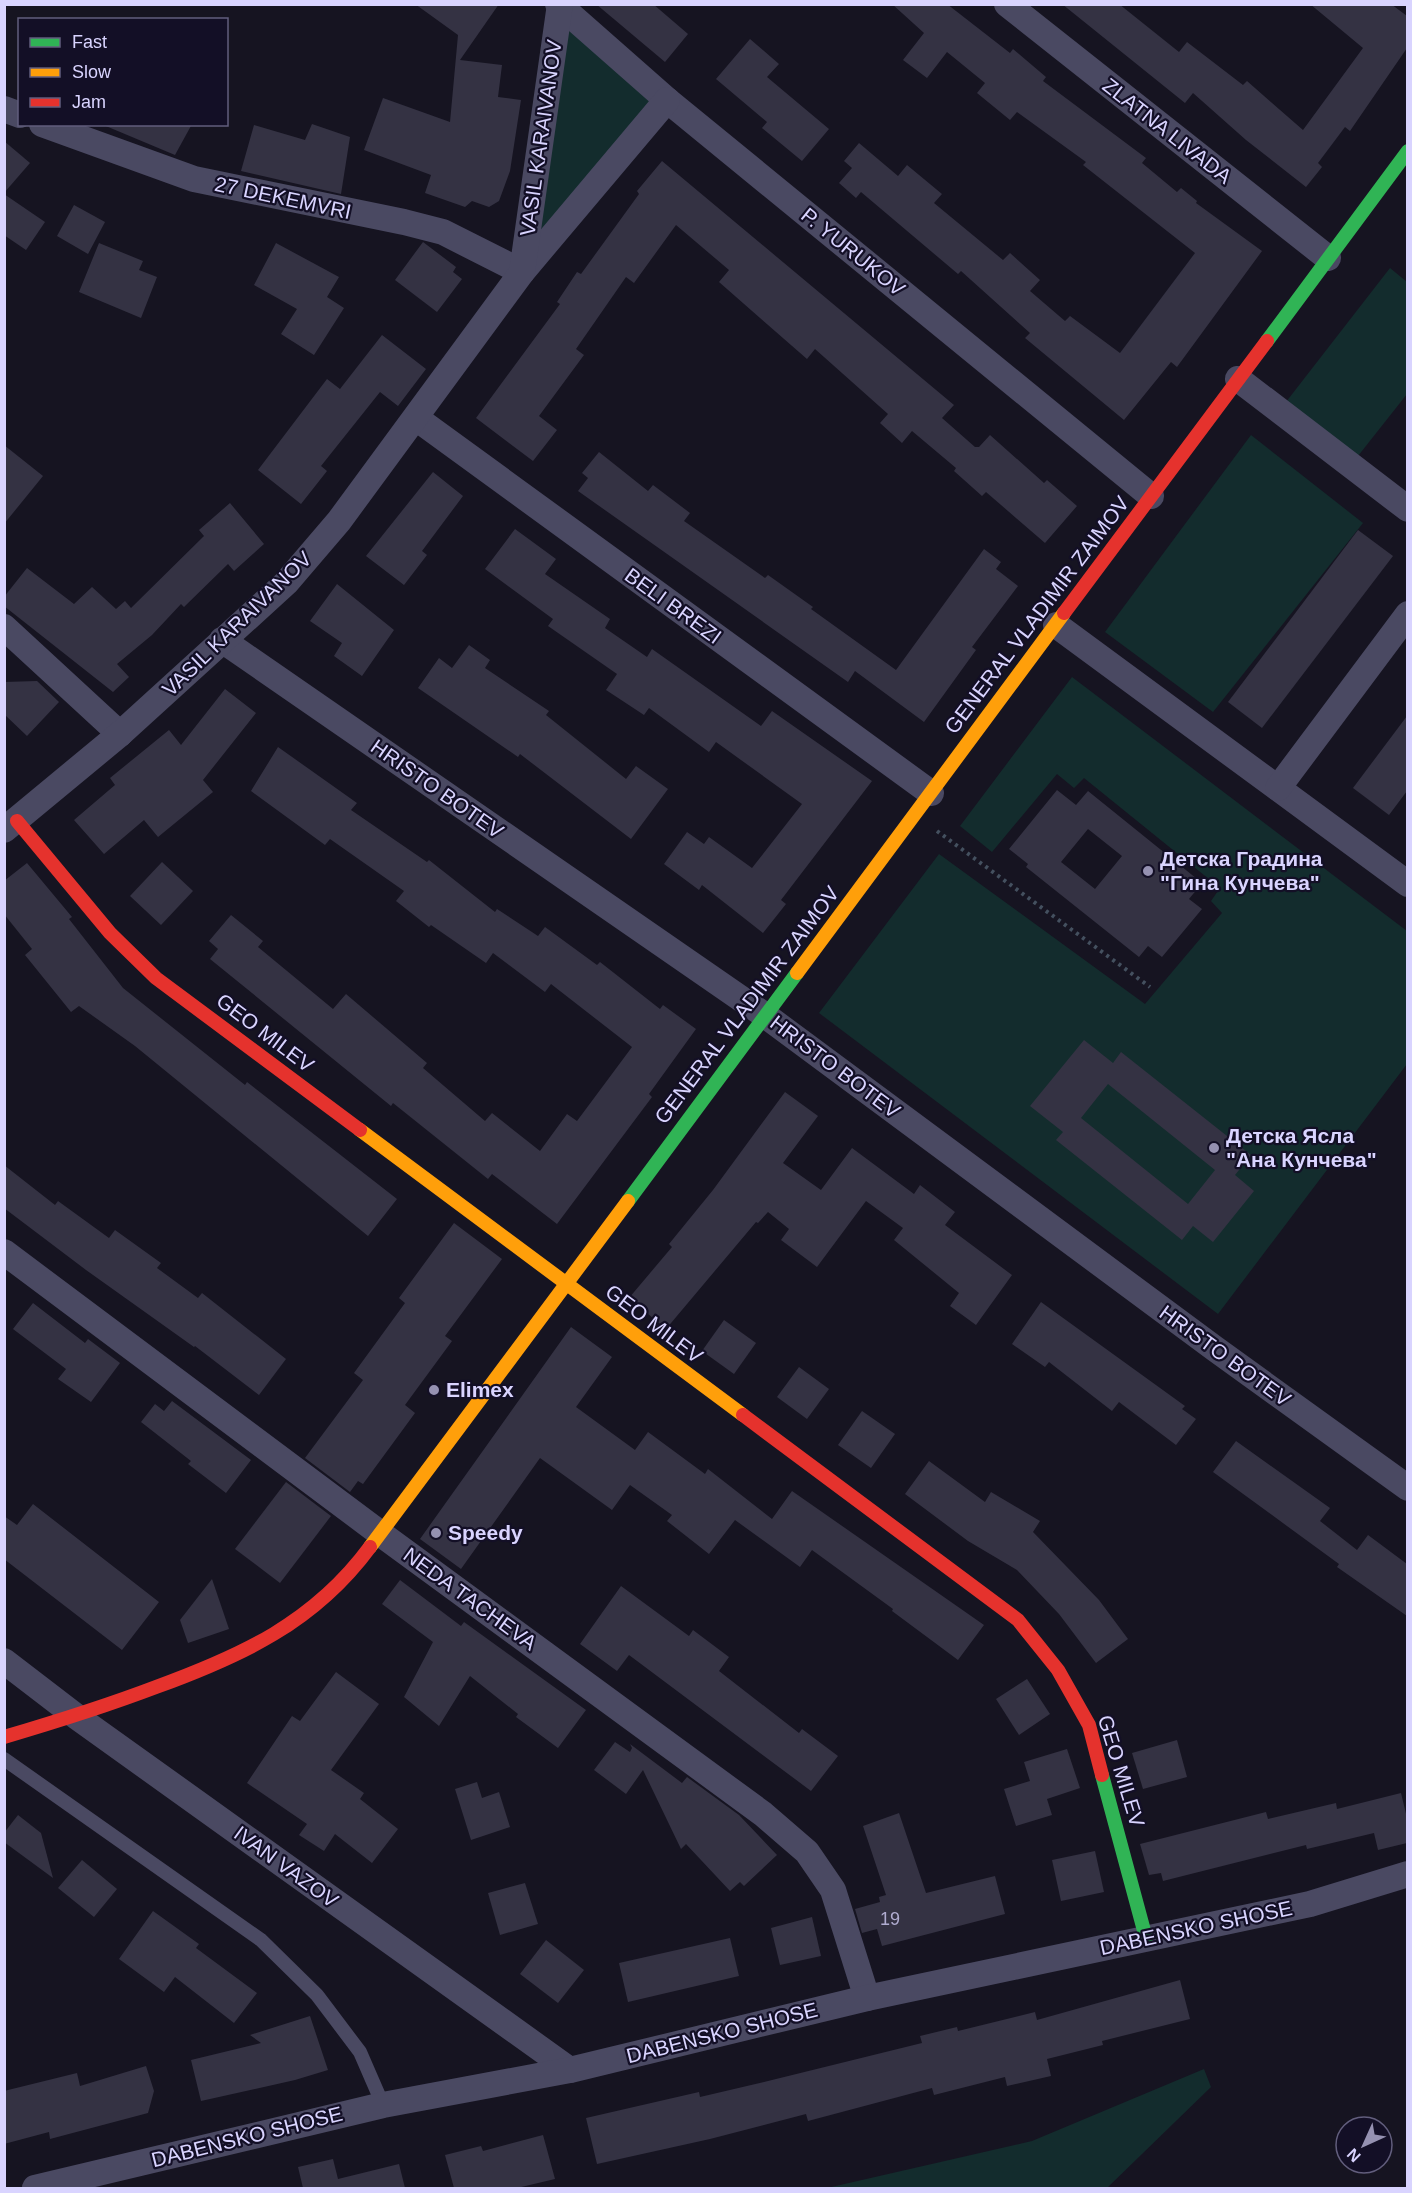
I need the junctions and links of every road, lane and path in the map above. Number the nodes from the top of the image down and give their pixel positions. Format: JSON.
{"nodes":[{"id":1,"x":1007,"y":4,"type":"edge"},
{"id":2,"x":559,"y":5,"type":"edge"},
{"id":3,"x":667,"y":100,"type":"junction"},
{"id":4,"x":48,"y":126,"type":"edge"},
{"id":5,"x":1407,"y":150,"type":"edge"},
{"id":6,"x":1328,"y":258,"type":"junction"},
{"id":7,"x":522,"y":272,"type":"junction"},
{"id":8,"x":1238,"y":379,"type":"junction"},
{"id":9,"x":416,"y":418,"type":"junction"},
{"id":10,"x":1151,"y":496,"type":"junction"},
{"id":11,"x":1407,"y":509,"type":"edge"},
{"id":12,"x":1407,"y":614,"type":"edge"},
{"id":13,"x":1056,"y":625,"type":"junction"},
{"id":14,"x":4,"y":627,"type":"edge"},
{"id":15,"x":222,"y":640,"type":"junction"},
{"id":16,"x":120,"y":734,"type":"junction"},
{"id":17,"x":1278,"y":788,"type":"junction"},
{"id":18,"x":931,"y":793,"type":"junction"},
{"id":19,"x":915,"y":814,"type":"junction"},
{"id":20,"x":11,"y":825,"type":"edge"},
{"id":21,"x":1406,"y":880,"type":"edge"},
{"id":22,"x":1150,"y":987,"type":"dead end"},
{"id":23,"x":766,"y":1016,"type":"junction"},
{"id":24,"x":4,"y":1252,"type":"edge"},
{"id":25,"x":567,"y":1285,"type":"junction"},
{"id":26,"x":1407,"y":1488,"type":"edge"},
{"id":27,"x":381,"y":1534,"type":"junction"},
{"id":28,"x":4,"y":1661,"type":"edge"},
{"id":29,"x":77,"y":1716,"type":"junction"},
{"id":30,"x":4,"y":1737,"type":"edge"},
{"id":31,"x":4,"y":1759,"type":"edge"},
{"id":32,"x":1407,"y":1874,"type":"edge"},
{"id":33,"x":1146,"y":1938,"type":"junction"},
{"id":34,"x":867,"y":1998,"type":"junction"},
{"id":35,"x":570,"y":2070,"type":"junction"},
{"id":36,"x":383,"y":2105,"type":"junction"},
{"id":37,"x":35,"y":2188,"type":"edge"}],
"edges":[{"from":1,"to":6,"type":"street","name":"ZLATNA LIVADA"},
{"from":2,"to":3,"type":"street","name":"P. YURUKOV"},
{"from":2,"to":7,"type":"street","name":"VASIL KARAIVANOV"},
{"from":3,"to":7,"type":"street","name":"VASIL KARAIVANOV"},
{"from":3,"to":10,"type":"street","name":"P. YURUKOV"},
{"from":4,"to":7,"type":"street","name":"27 DEKEMVRI"},
{"from":5,"to":6,"type":"street","name":"GENERAL VLADIMIR ZAIMOV"},
{"from":6,"to":8,"type":"street","name":"GENERAL VLADIMIR ZAIMOV"},
{"from":7,"to":9,"type":"street","name":"VASIL KARAIVANOV"},
{"from":8,"to":10,"type":"street","name":"GENERAL VLADIMIR ZAIMOV"},
{"from":8,"to":11,"type":"street"},
{"from":9,"to":15,"type":"street","name":"VASIL KARAIVANOV"},
{"from":9,"to":18,"type":"street","name":"BELI BREZI"},
{"from":10,"to":13,"type":"street","name":"GENERAL VLADIMIR ZAIMOV"},
{"from":12,"to":17,"type":"street"},
{"from":13,"to":17,"type":"street"},
{"from":13,"to":18,"type":"street","name":"GENERAL VLADIMIR ZAIMOV"},
{"from":14,"to":16,"type":"street"},
{"from":15,"to":16,"type":"street","name":"VASIL KARAIVANOV"},
{"from":15,"to":23,"type":"street","name":"HRISTO BOTEV"},
{"from":16,"to":20,"type":"street","name":"VASIL KARAIVANOV"},
{"from":17,"to":21,"type":"street"},
{"from":18,"to":19,"type":"street","name":"GENERAL VLADIMIR ZAIMOV"},
{"from":19,"to":22,"type":"path"},
{"from":19,"to":23,"type":"street","name":"GENERAL VLADIMIR ZAIMOV"},
{"from":20,"to":25,"type":"street","name":"GEO MILEV"},
{"from":23,"to":25,"type":"street","name":"GENERAL VLADIMIR ZAIMOV"},
{"from":23,"to":26,"type":"street","name":"HRISTO BOTEV"},
{"from":24,"to":27,"type":"street","name":"NEDA TACHEVA"},
{"from":25,"to":27,"type":"street","name":"GENERAL VLADIMIR ZAIMOV"},
{"from":25,"to":33,"type":"street","name":"GEO MILEV"},
{"from":27,"to":29,"type":"street","name":"GENERAL VLADIMIR ZAIMOV"},
{"from":27,"to":34,"type":"street","name":"NEDA TACHEVA"},
{"from":28,"to":29,"type":"street","name":"IVAN VAZOV"},
{"from":29,"to":30,"type":"street","name":"GENERAL VLADIMIR ZAIMOV"},
{"from":29,"to":35,"type":"street","name":"IVAN VAZOV"},
{"from":31,"to":36,"type":"lane"},
{"from":32,"to":33,"type":"street","name":"DABENSKO SHOSE"},
{"from":33,"to":34,"type":"street","name":"DABENSKO SHOSE"},
{"from":34,"to":35,"type":"street","name":"DABENSKO SHOSE"},
{"from":35,"to":36,"type":"street","name":"DABENSKO SHOSE"},
{"from":36,"to":37,"type":"street","name":"DABENSKO SHOSE"}]}
